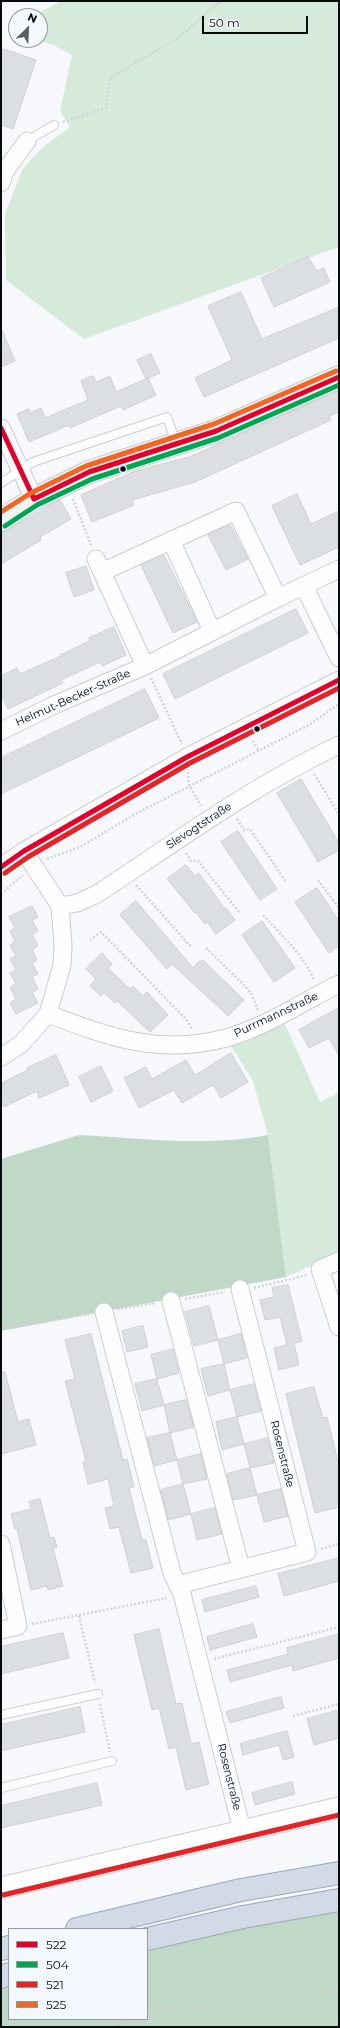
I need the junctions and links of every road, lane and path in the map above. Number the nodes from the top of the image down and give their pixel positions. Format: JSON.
{"nodes":[{"id":1,"x":221,"y":1,"type":"edge"},
{"id":2,"x":76,"y":119,"type":"dead end"},
{"id":3,"x":54,"y":125,"type":"dead end"},
{"id":4,"x":27,"y":141,"type":"joint"},
{"id":5,"x":1,"y":183,"type":"edge"},
{"id":6,"x":339,"y":377,"type":"edge"},
{"id":7,"x":1,"y":428,"type":"edge"},
{"id":8,"x":177,"y":444,"type":"junction"},
{"id":9,"x":22,"y":469,"type":"junction"},
{"id":10,"x":66,"y":482,"type":"junction"},
{"id":11,"x":1,"y":483,"type":"edge"},
{"id":12,"x":34,"y":499,"type":"junction"},
{"id":13,"x":1,"y":520,"type":"edge"},
{"id":14,"x":171,"y":540,"type":"junction"},
{"id":15,"x":99,"y":565,"type":"junction"},
{"id":16,"x":339,"y":569,"type":"edge"},
{"id":17,"x":304,"y":586,"type":"junction"},
{"id":18,"x":278,"y":598,"type":"junction"},
{"id":19,"x":212,"y":631,"type":"junction"},
{"id":20,"x":339,"y":658,"type":"edge"},
{"id":21,"x":145,"y":666,"type":"junction"},
{"id":22,"x":339,"y":680,"type":"edge"},
{"id":23,"x":339,"y":704,"type":"edge"},
{"id":24,"x":1,"y":731,"type":"edge"},
{"id":25,"x":339,"y":745,"type":"edge"},
{"id":26,"x":187,"y":757,"type":"junction"},
{"id":27,"x":306,"y":760,"type":"junction"},
{"id":28,"x":189,"y":785,"type":"junction"},
{"id":29,"x":228,"y":806,"type":"junction"},
{"id":30,"x":339,"y":814,"type":"edge"},
{"id":31,"x":208,"y":819,"type":"junction"},
{"id":32,"x":178,"y":840,"type":"junction"},
{"id":33,"x":24,"y":851,"type":"junction"},
{"id":34,"x":1,"y":867,"type":"edge"},
{"id":35,"x":35,"y":867,"type":"junction"},
{"id":36,"x":126,"y":875,"type":"junction"},
{"id":37,"x":318,"y":880,"type":"dead end"},
{"id":38,"x":286,"y":882,"type":"dead end"},
{"id":39,"x":1,"y":894,"type":"edge"},
{"id":40,"x":60,"y":906,"type":"junction"},
{"id":41,"x":339,"y":908,"type":"edge"},
{"id":42,"x":239,"y":912,"type":"dead end"},
{"id":43,"x":263,"y":915,"type":"dead end"},
{"id":44,"x":90,"y":940,"type":"dead end"},
{"id":45,"x":192,"y":947,"type":"dead end"},
{"id":46,"x":206,"y":948,"type":"dead end"},
{"id":47,"x":339,"y":984,"type":"edge"},
{"id":48,"x":320,"y":994,"type":"junction"},
{"id":49,"x":48,"y":1014,"type":"junction"},
{"id":50,"x":264,"y":1023,"type":"junction"},
{"id":51,"x":198,"y":1044,"type":"junction"},
{"id":52,"x":1,"y":1057,"type":"edge"},
{"id":53,"x":339,"y":1261,"type":"edge"},
{"id":54,"x":240,"y":1289,"type":"dead end"},
{"id":55,"x":171,"y":1301,"type":"dead end"},
{"id":56,"x":104,"y":1312,"type":"dead end"},
{"id":57,"x":339,"y":1327,"type":"edge"},
{"id":58,"x":1,"y":1544,"type":"edge"},
{"id":59,"x":241,"y":1569,"type":"junction"},
{"id":60,"x":180,"y":1590,"type":"junction"},
{"id":61,"x":18,"y":1626,"type":"junction"},
{"id":62,"x":339,"y":1627,"type":"edge"},
{"id":63,"x":1,"y":1630,"type":"edge"},
{"id":64,"x":200,"y":1663,"type":"junction"},
{"id":65,"x":98,"y":1694,"type":"dead end"},
{"id":66,"x":339,"y":1704,"type":"edge"},
{"id":67,"x":1,"y":1715,"type":"edge"},
{"id":68,"x":293,"y":1716,"type":"dead end"},
{"id":69,"x":112,"y":1761,"type":"dead end"},
{"id":70,"x":1,"y":1788,"type":"edge"},
{"id":71,"x":339,"y":1808,"type":"edge"},
{"id":72,"x":242,"y":1830,"type":"junction"},
{"id":73,"x":339,"y":1873,"type":"edge"},
{"id":74,"x":1,"y":1888,"type":"edge"},
{"id":75,"x":339,"y":1900,"type":"edge"},
{"id":76,"x":81,"y":1928,"type":"edge"},
{"id":77,"x":148,"y":1939,"type":"edge"},
{"id":78,"x":339,"y":1988,"type":"edge"},
{"id":79,"x":148,"y":2016,"type":"edge"},
{"id":80,"x":132,"y":2020,"type":"edge"},
{"id":81,"x":104,"y":2027,"type":"edge"}],
"edges":[{"from":1,"to":2,"type":"path"},
{"from":3,"to":4,"type":"lane"},
{"from":4,"to":5,"type":"street"},
{"from":6,"to":8,"type":"main road"},
{"from":7,"to":9,"type":"street"},
{"from":8,"to":9,"type":"lane"},
{"from":8,"to":10,"type":"main road"},
{"from":9,"to":11,"type":"lane"},
{"from":9,"to":12,"type":"street"},
{"from":10,"to":12,"type":"main road"},
{"from":10,"to":15,"type":"path"},
{"from":12,"to":13,"type":"main road"},
{"from":14,"to":15,"type":"street"},
{"from":14,"to":18,"type":"street"},
{"from":14,"to":19,"type":"street"},
{"from":15,"to":21,"type":"street"},
{"from":16,"to":17,"type":"street","name":"Helmut-Becker-Straße"},
{"from":17,"to":18,"type":"street","name":"Helmut-Becker-Straße"},
{"from":17,"to":20,"type":"street"},
{"from":18,"to":19,"type":"street","name":"Helmut-Becker-Straße"},
{"from":19,"to":21,"type":"street","name":"Helmut-Becker-Straße"},
{"from":21,"to":24,"type":"street","name":"Helmut-Becker-Straße"},
{"from":21,"to":26,"type":"path"},
{"from":22,"to":26,"type":"street"},
{"from":23,"to":28,"type":"path"},
{"from":25,"to":27,"type":"street","name":"Slevogtstraße"},
{"from":26,"to":28,"type":"path"},
{"from":26,"to":33,"type":"street"},
{"from":27,"to":29,"type":"street","name":"Slevogtstraße"},
{"from":27,"to":30,"type":"path"},
{"from":28,"to":31,"type":"path"},
{"from":28,"to":35,"type":"path"},
{"from":29,"to":31,"type":"street","name":"Slevogtstraße"},
{"from":29,"to":38,"type":"path"},
{"from":31,"to":32,"type":"street","name":"Slevogtstraße"},
{"from":32,"to":36,"type":"street","name":"Slevogtstraße"},
{"from":32,"to":42,"type":"path"},
{"from":33,"to":34,"type":"street"},
{"from":33,"to":35,"type":"street"},
{"from":35,"to":39,"type":"path"},
{"from":35,"to":40,"type":"street"},
{"from":36,"to":40,"type":"street","name":"Slevogtstraße"},
{"from":36,"to":45,"type":"path"},
{"from":37,"to":41,"type":"path"},
{"from":40,"to":49,"type":"street"},
{"from":43,"to":48,"type":"path"},
{"from":44,"to":51,"type":"path"},
{"from":46,"to":50,"type":"path"},
{"from":47,"to":48,"type":"street","name":"Purrmannstraße"},
{"from":48,"to":50,"type":"street","name":"Purrmannstraße"},
{"from":49,"to":51,"type":"street","name":"Purrmannstraße"},
{"from":49,"to":52,"type":"street"},
{"from":50,"to":51,"type":"street","name":"Purrmannstraße"},
{"from":53,"to":57,"type":"street"},
{"from":54,"to":59,"type":"street","name":"Rosenstraße"},
{"from":55,"to":59,"type":"street"},
{"from":56,"to":60,"type":"street","name":"Rosenstraße"},
{"from":58,"to":61,"type":"street"},
{"from":59,"to":60,"type":"street","name":"Rosenstraße"},
{"from":60,"to":61,"type":"path"},
{"from":60,"to":64,"type":"street","name":"Rosenstraße"},
{"from":61,"to":63,"type":"street"},
{"from":62,"to":64,"type":"path"},
{"from":64,"to":72,"type":"street","name":"Rosenstraße"},
{"from":65,"to":67,"type":"lane"},
{"from":66,"to":68,"type":"path"},
{"from":69,"to":70,"type":"lane"},
{"from":71,"to":72,"type":"street"},
{"from":72,"to":74,"type":"street"},
{"from":73,"to":76,"type":"highway"},
{"from":75,"to":77,"type":"highway"},
{"from":78,"to":79,"type":"path"},
{"from":80,"to":81,"type":"path"}]}
